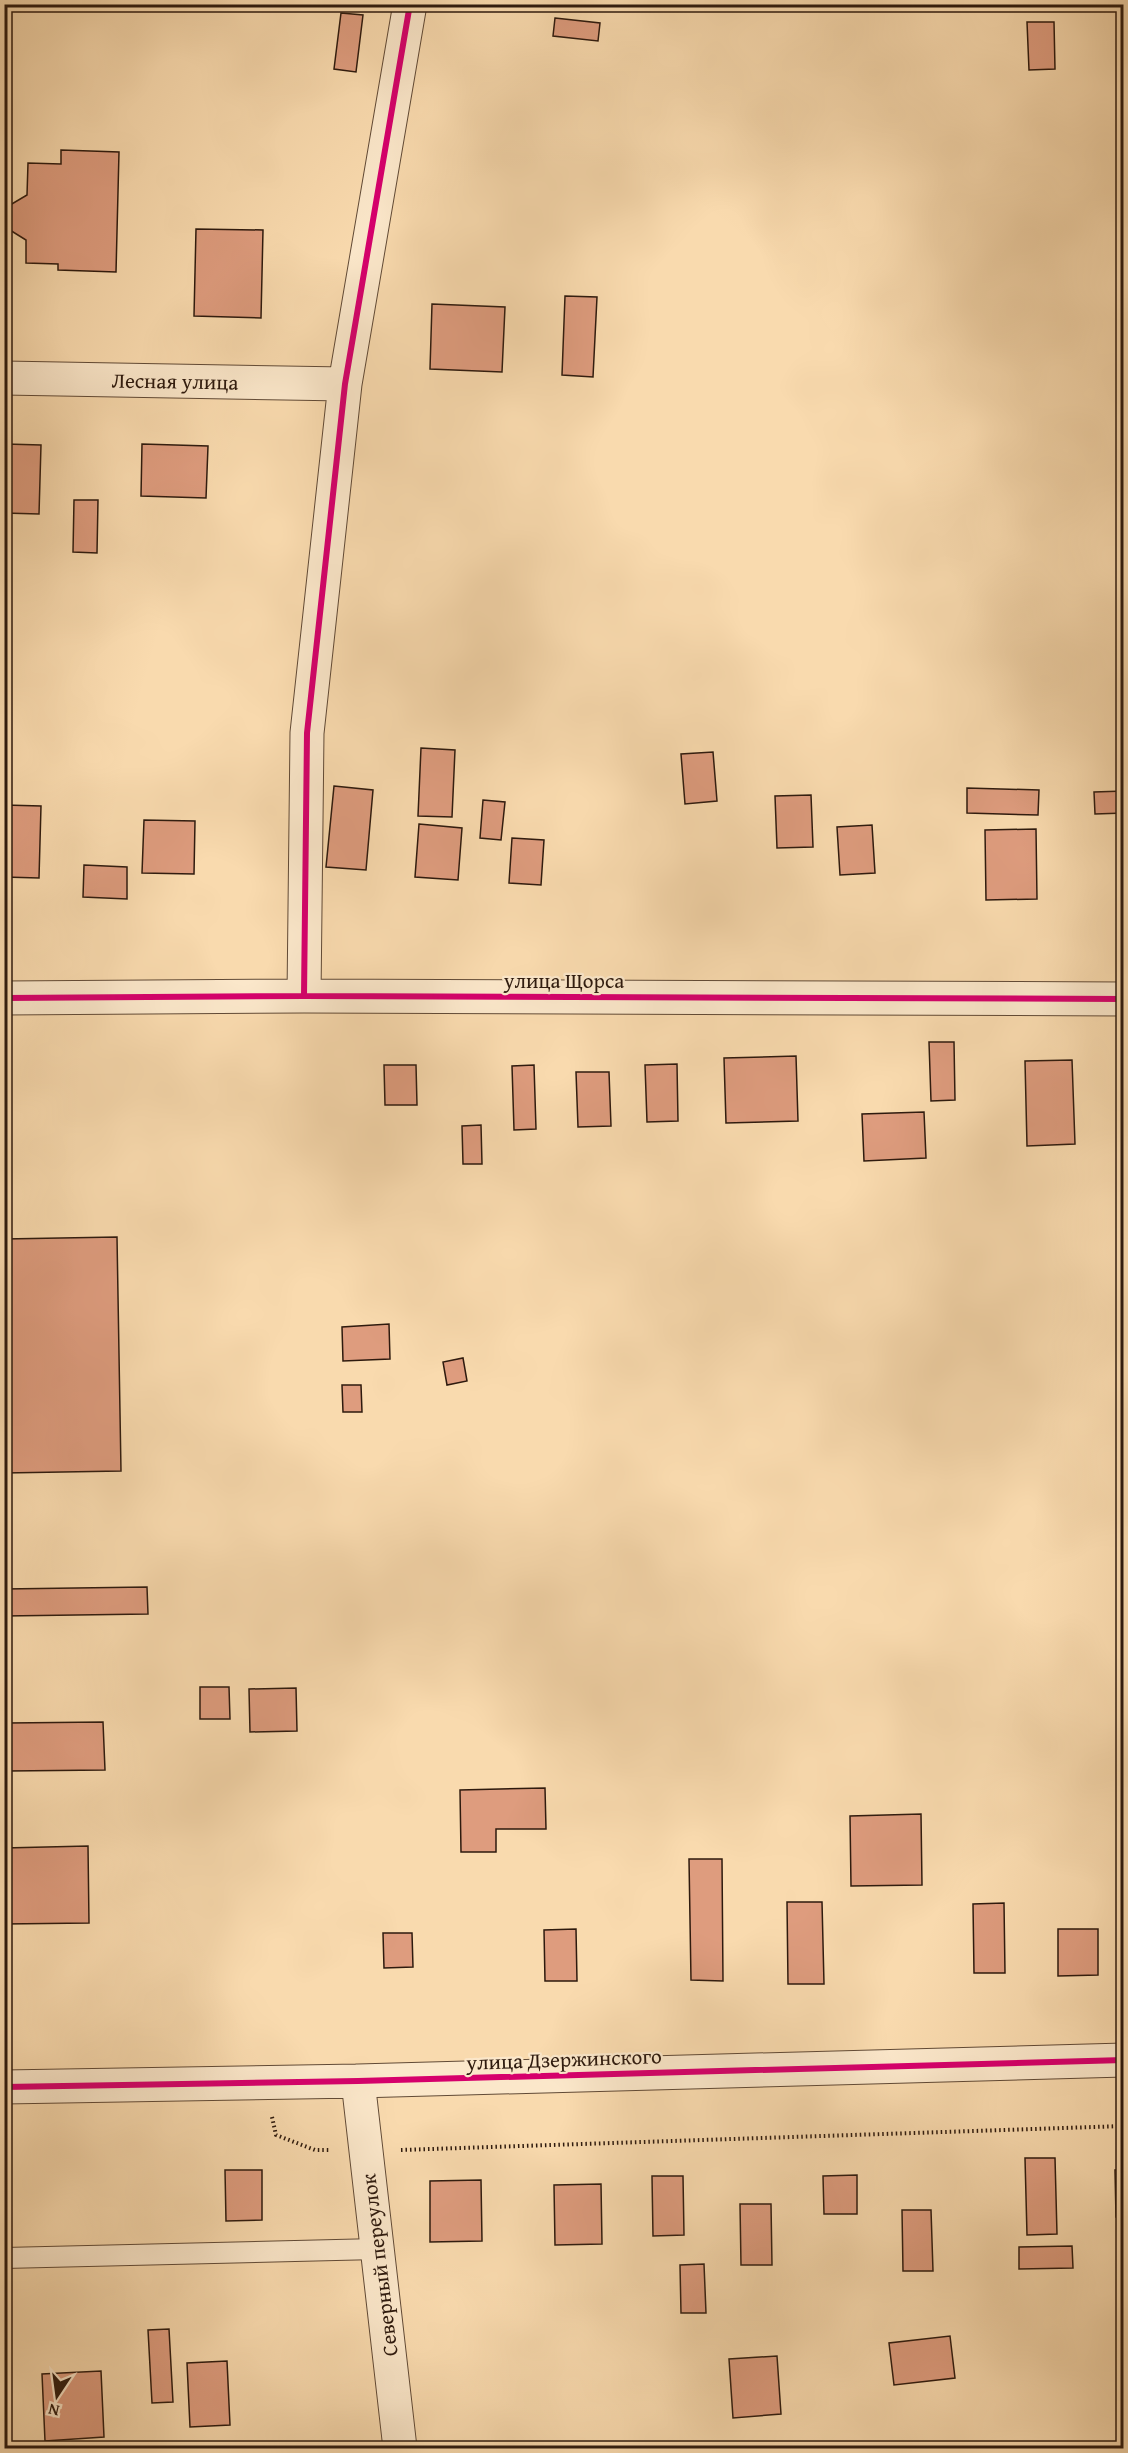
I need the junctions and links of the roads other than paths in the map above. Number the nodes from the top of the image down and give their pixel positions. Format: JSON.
{"nodes":[{"id":1,"x":410,"y":4,"type":"edge"},
{"id":2,"x":4,"y":378,"type":"edge"},
{"id":3,"x":345,"y":384,"type":"junction"},
{"id":4,"x":304,"y":996,"type":"junction"},
{"id":5,"x":4,"y":998,"type":"edge"},
{"id":6,"x":1124,"y":999,"type":"edge"},
{"id":7,"x":1124,"y":2060,"type":"edge"},
{"id":8,"x":358,"y":2081,"type":"junction"},
{"id":9,"x":4,"y":2087,"type":"edge"},
{"id":10,"x":377,"y":2249,"type":"junction"},
{"id":11,"x":4,"y":2258,"type":"edge"},
{"id":12,"x":400,"y":2448,"type":"edge"}],
"edges":[{"from":1,"to":3,"type":"street"},
{"from":2,"to":3,"type":"street","name":"Лесная улица"},
{"from":3,"to":4,"type":"street"},
{"from":4,"to":5,"type":"street","name":"улица Щорса"},
{"from":4,"to":6,"type":"street","name":"улица Щорса"},
{"from":7,"to":8,"type":"street","name":"улица Дзержинского"},
{"from":8,"to":9,"type":"street","name":"улица Дзержинского"},
{"from":8,"to":10,"type":"street","name":"Северный переулок"},
{"from":10,"to":11,"type":"lane"},
{"from":10,"to":12,"type":"street","name":"Северный переулок"}]}
